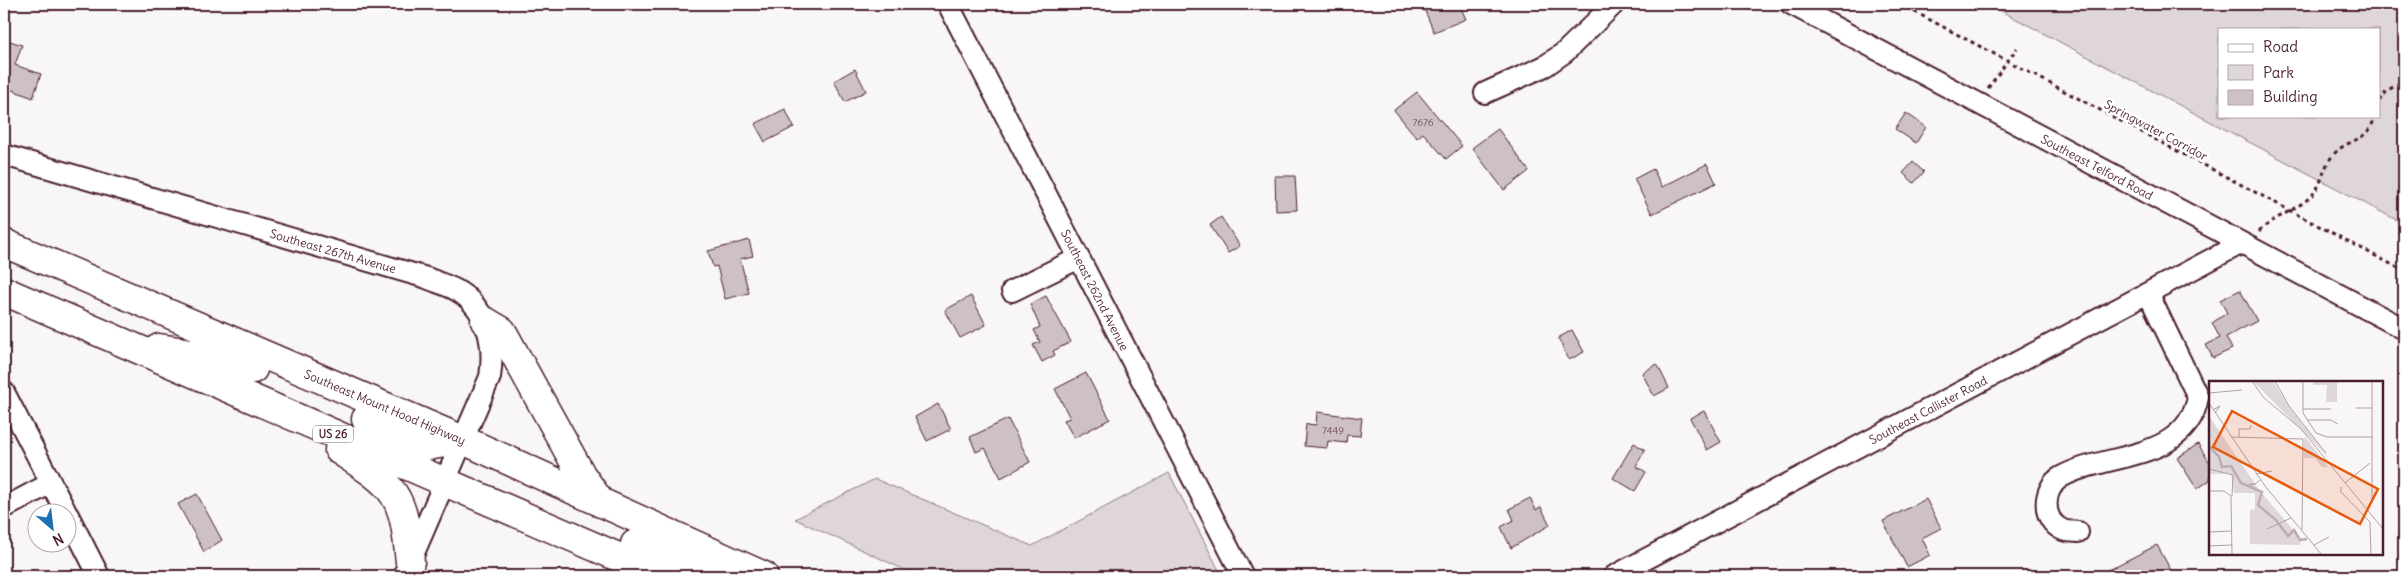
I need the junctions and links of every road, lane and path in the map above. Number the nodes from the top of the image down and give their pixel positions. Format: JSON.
{"nodes":[{"id":1,"x":948,"y":4,"type":"edge"},
{"id":2,"x":1614,"y":4,"type":"edge"},
{"id":3,"x":1791,"y":4,"type":"edge"},
{"id":4,"x":1900,"y":4,"type":"edge"},
{"id":5,"x":2017,"y":48,"type":"dead end"},
{"id":6,"x":2008,"y":60,"type":"junction"},
{"id":7,"x":2404,"y":81,"type":"edge"},
{"id":8,"x":1485,"y":93,"type":"dead end"},
{"id":9,"x":2380,"y":100,"type":"edge"},
{"id":10,"x":1977,"y":103,"type":"junction"},
{"id":11,"x":2374,"y":118,"type":"edge"},
{"id":12,"x":4,"y":155,"type":"edge"},
{"id":13,"x":2291,"y":212,"type":"junction"},
{"id":14,"x":4,"y":243,"type":"edge"},
{"id":15,"x":2242,"y":243,"type":"junction"},
{"id":16,"x":1079,"y":258,"type":"junction"},
{"id":17,"x":2404,"y":271,"type":"edge"},
{"id":18,"x":4,"y":290,"type":"edge"},
{"id":19,"x":1012,"y":291,"type":"dead end"},
{"id":20,"x":2148,"y":293,"type":"junction"},
{"id":21,"x":485,"y":321,"type":"junction"},
{"id":22,"x":2404,"y":330,"type":"edge"},
{"id":23,"x":123,"y":343,"type":"junction"},
{"id":24,"x":4,"y":392,"type":"edge"},
{"id":25,"x":280,"y":411,"type":"junction"},
{"id":26,"x":463,"y":440,"type":"junction"},
{"id":27,"x":445,"y":481,"type":"junction"},
{"id":28,"x":51,"y":483,"type":"junction"},
{"id":29,"x":61,"y":502,"type":"edge"},
{"id":30,"x":600,"y":503,"type":"junction"},
{"id":31,"x":4,"y":508,"type":"edge"},
{"id":32,"x":2078,"y":532,"type":"dead end"},
{"id":33,"x":78,"y":535,"type":"edge"},
{"id":34,"x":407,"y":569,"type":"edge"},
{"id":35,"x":99,"y":576,"type":"edge"},
{"id":36,"x":662,"y":576,"type":"edge"},
{"id":37,"x":754,"y":576,"type":"edge"},
{"id":38,"x":764,"y":576,"type":"edge"},
{"id":39,"x":1243,"y":576,"type":"edge"},
{"id":40,"x":1614,"y":576,"type":"edge"}],
"edges":[{"from":1,"to":16,"type":"street","name":"Southeast 262nd Avenue"},
{"from":2,"to":8,"type":"street"},
{"from":3,"to":10,"type":"street","name":"Southeast Telford Road"},
{"from":4,"to":6,"type":"path","name":"Springwater Corridor"},
{"from":5,"to":6,"type":"path"},
{"from":6,"to":10,"type":"path"},
{"from":6,"to":13,"type":"path","name":"Springwater Corridor"},
{"from":7,"to":9,"type":"path"},
{"from":10,"to":15,"type":"street","name":"Southeast Telford Road"},
{"from":11,"to":13,"type":"path"},
{"from":12,"to":21,"type":"street","name":"Southeast 267th Avenue"},
{"from":13,"to":15,"type":"path"},
{"from":13,"to":17,"type":"path","name":"Springwater Corridor"},
{"from":14,"to":26,"type":"highway","name":"Southeast Mount Hood Highway"},
{"from":15,"to":20,"type":"street","name":"Southeast Callister Road"},
{"from":15,"to":22,"type":"street","name":"Southeast Telford Road"},
{"from":16,"to":19,"type":"street"},
{"from":16,"to":39,"type":"street","name":"Southeast 262nd Avenue"},
{"from":18,"to":23,"type":"highway","number":"US 26"},
{"from":20,"to":32,"type":"street"},
{"from":20,"to":40,"type":"street","name":"Southeast Callister Road"},
{"from":21,"to":26,"type":"street","name":"Southeast 267th Avenue"},
{"from":21,"to":30,"type":"highway"},
{"from":23,"to":25,"type":"highway","number":"US 26"},
{"from":23,"to":26,"type":"highway"},
{"from":24,"to":28,"type":"street"},
{"from":25,"to":27,"type":"highway","number":"US 26"},
{"from":25,"to":34,"type":"highway"},
{"from":26,"to":27,"type":"street","name":"Southeast 267th Avenue"},
{"from":26,"to":30,"type":"highway","name":"Southeast Mount Hood Highway"},
{"from":27,"to":34,"type":"street","name":"Southeast 267th Avenue"},
{"from":27,"to":36,"type":"highway","number":"US 26"},
{"from":27,"to":37,"type":"highway"},
{"from":28,"to":29,"type":"street"},
{"from":28,"to":31,"type":"street"},
{"from":30,"to":38,"type":"highway","name":"Southeast Mount Hood Highway"},
{"from":33,"to":35,"type":"street"}]}
